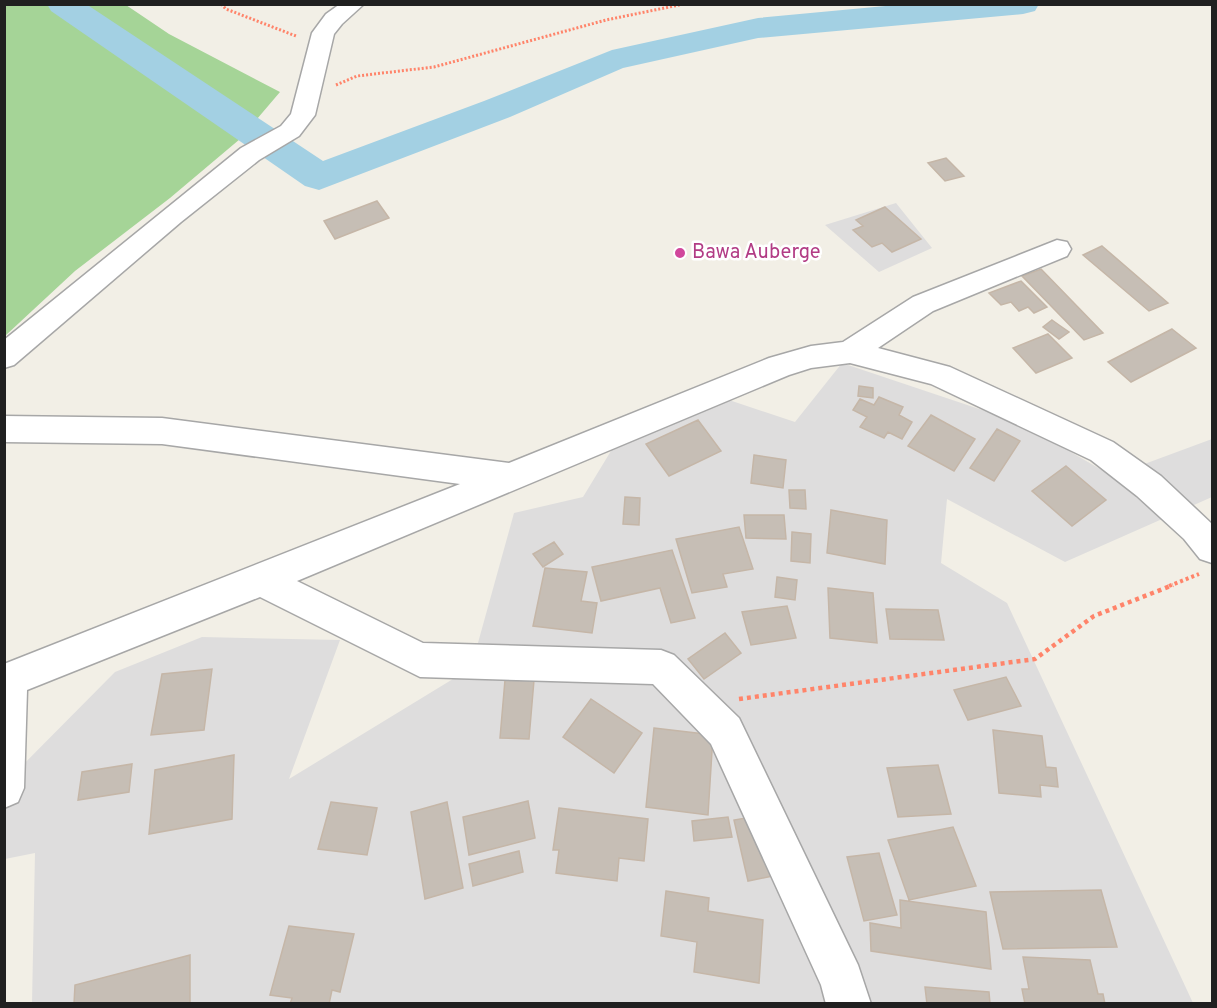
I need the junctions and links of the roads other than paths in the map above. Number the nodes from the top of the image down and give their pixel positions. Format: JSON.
{"nodes":[{"id":1,"x":354,"y":4,"type":"edge"},
{"id":2,"x":1057,"y":249,"type":"dead end"},
{"id":3,"x":850,"y":352,"type":"junction"},
{"id":4,"x":4,"y":357,"type":"edge"},
{"id":5,"x":4,"y":429,"type":"edge"},
{"id":6,"x":513,"y":477,"type":"junction"},
{"id":7,"x":1207,"y":560,"type":"edge"},
{"id":8,"x":261,"y":580,"type":"junction"},
{"id":9,"x":7,"y":681,"type":"edge"},
{"id":10,"x":4,"y":788,"type":"edge"},
{"id":11,"x":849,"y":1004,"type":"edge"}],
"edges":[{"from":1,"to":4,"type":"street"},
{"from":2,"to":3,"type":"street"},
{"from":3,"to":6,"type":"street"},
{"from":3,"to":7,"type":"street"},
{"from":5,"to":6,"type":"street"},
{"from":6,"to":8,"type":"street"},
{"from":8,"to":9,"type":"street"},
{"from":8,"to":11,"type":"street"},
{"from":9,"to":10,"type":"street"}]}
